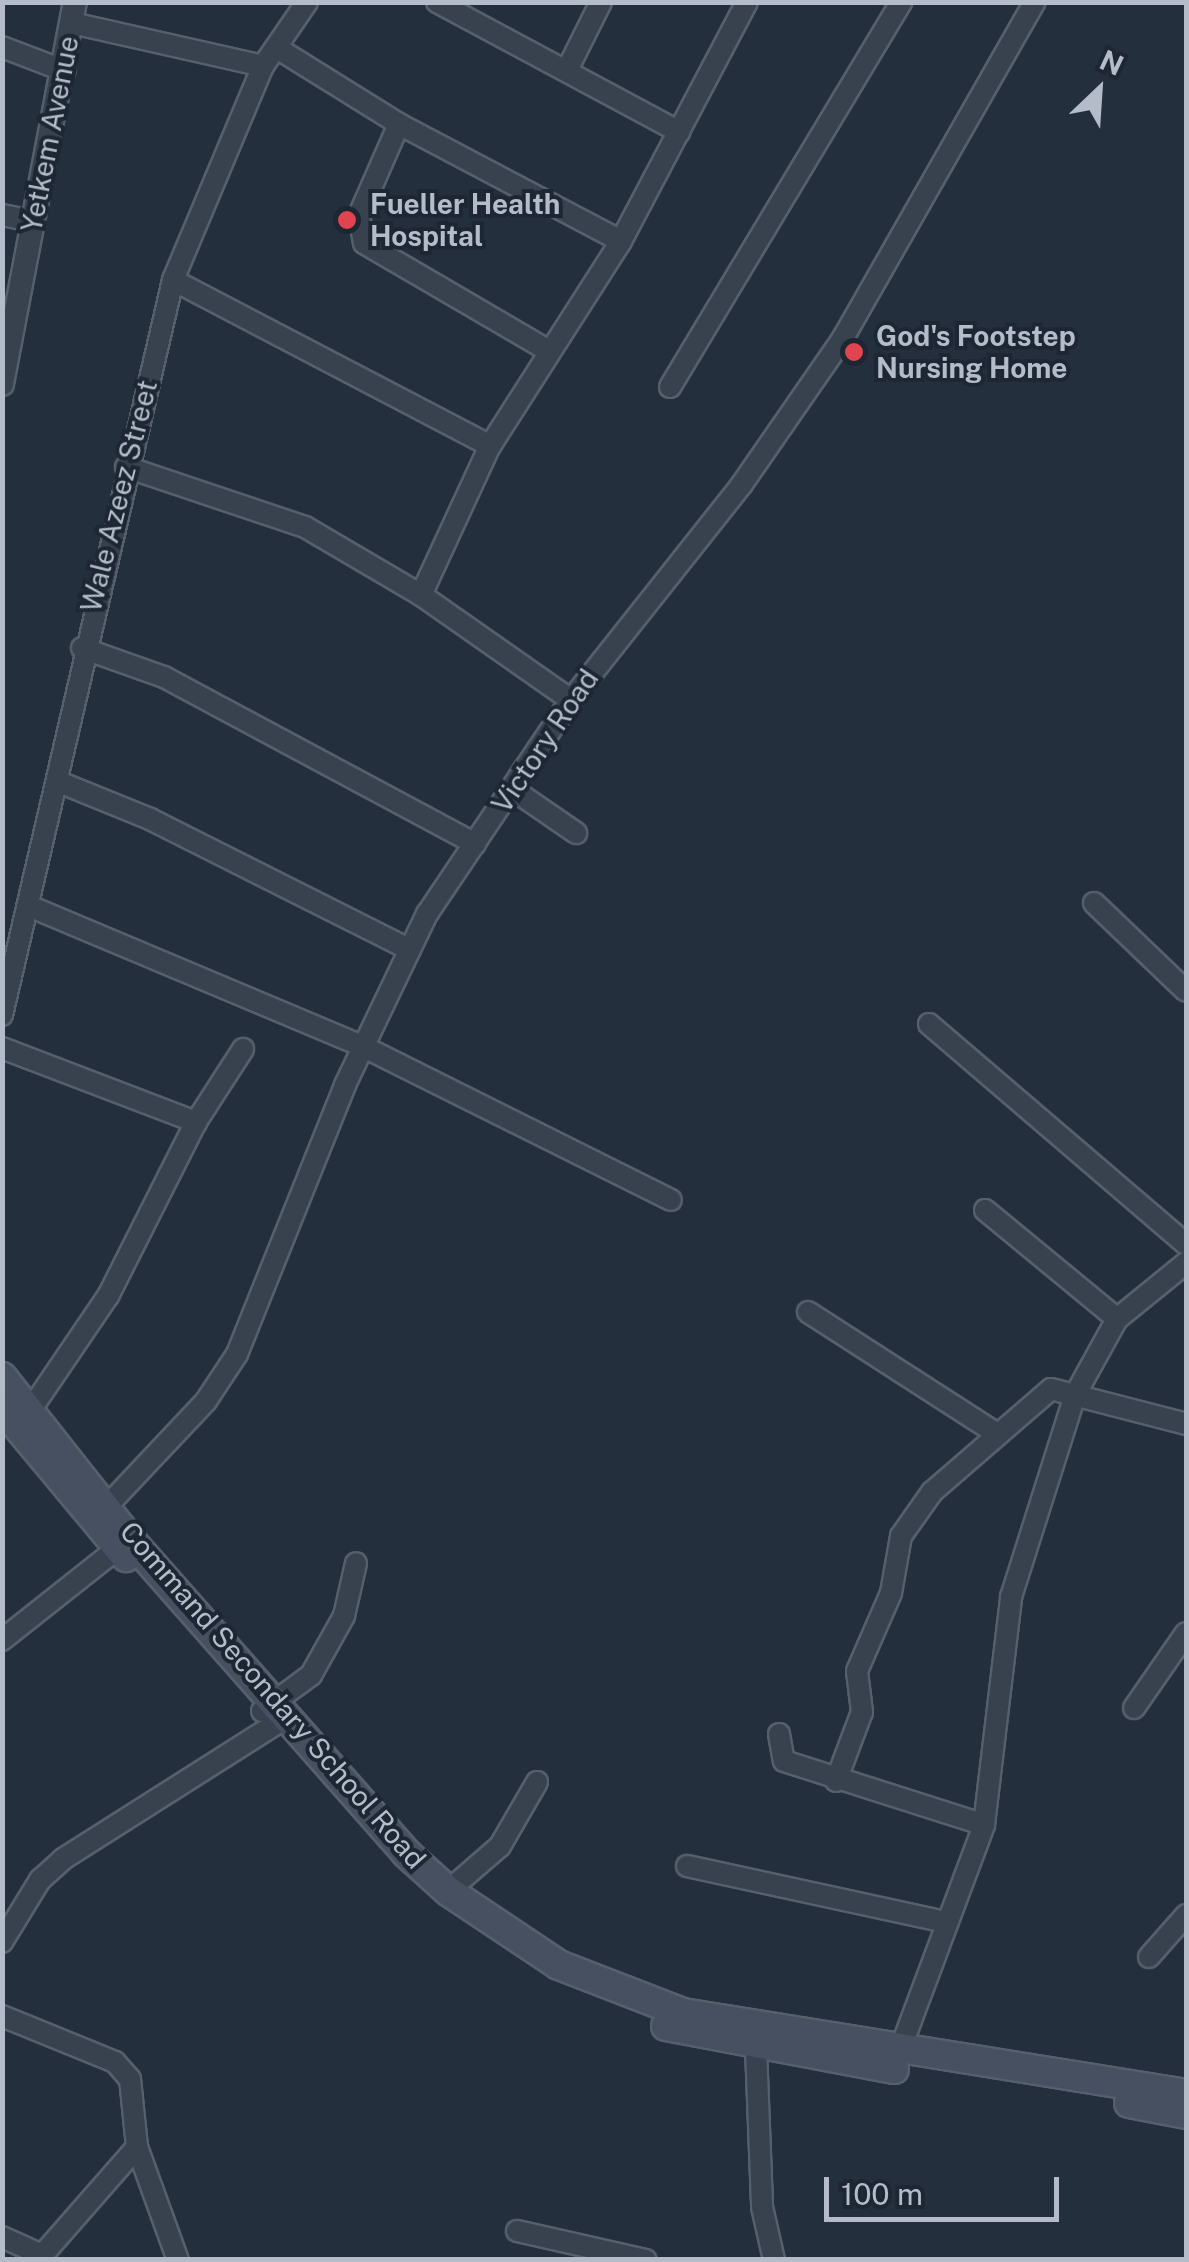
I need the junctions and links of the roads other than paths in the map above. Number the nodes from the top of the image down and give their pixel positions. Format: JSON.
{"nodes":[{"id":1,"x":307,"y":2,"type":"edge"},
{"id":2,"x":437,"y":2,"type":"edge"},
{"id":3,"x":601,"y":2,"type":"edge"},
{"id":4,"x":747,"y":2,"type":"edge"},
{"id":5,"x":901,"y":2,"type":"edge"},
{"id":6,"x":1036,"y":2,"type":"edge"},
{"id":7,"x":73,"y":13,"type":"edge"},
{"id":8,"x":2,"y":47,"type":"edge"},
{"id":9,"x":277,"y":48,"type":"junction"},
{"id":10,"x":263,"y":66,"type":"junction"},
{"id":11,"x":568,"y":68,"type":"junction"},
{"id":12,"x":66,"y":71,"type":"junction"},
{"id":13,"x":399,"y":124,"type":"junction"},
{"id":14,"x":679,"y":132,"type":"junction"},
{"id":15,"x":2,"y":215,"type":"edge"},
{"id":16,"x":33,"y":221,"type":"junction"},
{"id":17,"x":621,"y":242,"type":"junction"},
{"id":18,"x":173,"y":280,"type":"junction"},
{"id":19,"x":547,"y":350,"type":"junction"},
{"id":20,"x":2,"y":384,"type":"edge"},
{"id":21,"x":670,"y":387,"type":"dead end"},
{"id":22,"x":490,"y":446,"type":"junction"},
{"id":23,"x":126,"y":467,"type":"junction"},
{"id":24,"x":421,"y":595,"type":"junction"},
{"id":25,"x":82,"y":648,"type":"junction"},
{"id":26,"x":571,"y":700,"type":"junction"},
{"id":27,"x":59,"y":782,"type":"junction"},
{"id":28,"x":512,"y":789,"type":"junction"},
{"id":29,"x":576,"y":832,"type":"dead end"},
{"id":30,"x":476,"y":844,"type":"junction"},
{"id":31,"x":1094,"y":902,"type":"dead end"},
{"id":32,"x":30,"y":906,"type":"junction"},
{"id":33,"x":408,"y":948,"type":"junction"},
{"id":34,"x":1186,"y":991,"type":"edge"},
{"id":35,"x":2,"y":1015,"type":"edge"},
{"id":36,"x":929,"y":1024,"type":"dead end"},
{"id":37,"x":362,"y":1046,"type":"junction"},
{"id":38,"x":2,"y":1048,"type":"edge"},
{"id":39,"x":242,"y":1050,"type":"dead end"},
{"id":40,"x":196,"y":1122,"type":"junction"},
{"id":41,"x":670,"y":1200,"type":"dead end"},
{"id":42,"x":985,"y":1210,"type":"dead end"},
{"id":43,"x":1186,"y":1244,"type":"edge"},
{"id":44,"x":1186,"y":1264,"type":"edge"},
{"id":45,"x":808,"y":1312,"type":"dead end"},
{"id":46,"x":1118,"y":1319,"type":"junction"},
{"id":47,"x":2,"y":1376,"type":"edge"},
{"id":48,"x":1075,"y":1394,"type":"junction"},
{"id":49,"x":2,"y":1408,"type":"edge"},
{"id":50,"x":32,"y":1408,"type":"junction"},
{"id":51,"x":1186,"y":1424,"type":"edge"},
{"id":52,"x":994,"y":1432,"type":"junction"},
{"id":53,"x":109,"y":1504,"type":"junction"},
{"id":54,"x":118,"y":1548,"type":"junction"},
{"id":55,"x":356,"y":1562,"type":"dead end"},
{"id":56,"x":1186,"y":1633,"type":"edge"},
{"id":57,"x":2,"y":1640,"type":"edge"},
{"id":58,"x":1134,"y":1708,"type":"dead end"},
{"id":59,"x":275,"y":1715,"type":"junction"},
{"id":60,"x":780,"y":1734,"type":"dead end"},
{"id":61,"x":836,"y":1781,"type":"junction"},
{"id":62,"x":537,"y":1782,"type":"dead end"},
{"id":63,"x":984,"y":1825,"type":"junction"},
{"id":64,"x":686,"y":1866,"type":"dead end"},
{"id":65,"x":437,"y":1888,"type":"junction"},
{"id":66,"x":1186,"y":1915,"type":"edge"},
{"id":67,"x":944,"y":1922,"type":"junction"},
{"id":68,"x":2,"y":1942,"type":"edge"},
{"id":69,"x":1149,"y":1957,"type":"dead end"},
{"id":70,"x":2,"y":2016,"type":"edge"},
{"id":71,"x":756,"y":2048,"type":"junction"},
{"id":72,"x":900,"y":2050,"type":"junction"},
{"id":73,"x":868,"y":2056,"type":"junction"},
{"id":74,"x":1186,"y":2094,"type":"edge"},
{"id":75,"x":1186,"y":2114,"type":"edge"},
{"id":76,"x":137,"y":2147,"type":"junction"},
{"id":77,"x":517,"y":2231,"type":"dead end"},
{"id":78,"x":2,"y":2237,"type":"edge"},
{"id":79,"x":40,"y":2257,"type":"edge"},
{"id":80,"x":178,"y":2260,"type":"edge"},
{"id":81,"x":646,"y":2260,"type":"edge"},
{"id":82,"x":774,"y":2260,"type":"edge"}],
"edges":[{"from":1,"to":9,"type":"street","name":"Wale Azeez Street"},
{"from":2,"to":11,"type":"street"},
{"from":3,"to":11,"type":"street"},
{"from":4,"to":14,"type":"street"},
{"from":5,"to":21,"type":"street"},
{"from":6,"to":26,"type":"street","name":"Victory Road"},
{"from":7,"to":10,"type":"street"},
{"from":7,"to":12,"type":"street","name":"Yetkem Avenue"},
{"from":8,"to":12,"type":"street"},
{"from":9,"to":10,"type":"street","name":"Wale Azeez Street"},
{"from":9,"to":13,"type":"street"},
{"from":10,"to":18,"type":"street","name":"Wale Azeez Street"},
{"from":11,"to":14,"type":"street"},
{"from":12,"to":16,"type":"street","name":"Yetkem Avenue"},
{"from":13,"to":17,"type":"street"},
{"from":13,"to":19,"type":"street"},
{"from":14,"to":17,"type":"street"},
{"from":15,"to":16,"type":"street"},
{"from":16,"to":20,"type":"street","name":"Yetkem Avenue"},
{"from":17,"to":19,"type":"street"},
{"from":18,"to":22,"type":"street"},
{"from":18,"to":23,"type":"street","name":"Wale Azeez Street"},
{"from":19,"to":22,"type":"street"},
{"from":22,"to":24,"type":"street"},
{"from":23,"to":24,"type":"street"},
{"from":23,"to":25,"type":"street","name":"Wale Azeez Street"},
{"from":24,"to":26,"type":"street"},
{"from":25,"to":27,"type":"street","name":"Wale Azeez Street"},
{"from":25,"to":30,"type":"street"},
{"from":26,"to":28,"type":"street","name":"Victory Road"},
{"from":27,"to":32,"type":"street","name":"Wale Azeez Street"},
{"from":27,"to":33,"type":"street"},
{"from":28,"to":29,"type":"street"},
{"from":28,"to":30,"type":"street","name":"Victory Road"},
{"from":30,"to":33,"type":"street","name":"Victory Road"},
{"from":31,"to":34,"type":"street"},
{"from":32,"to":35,"type":"street","name":"Wale Azeez Street"},
{"from":32,"to":37,"type":"street"},
{"from":33,"to":37,"type":"street","name":"Victory Road"},
{"from":36,"to":43,"type":"street"},
{"from":37,"to":41,"type":"street"},
{"from":37,"to":53,"type":"street","name":"Victory Road"},
{"from":38,"to":40,"type":"street"},
{"from":39,"to":40,"type":"street"},
{"from":40,"to":50,"type":"street"},
{"from":42,"to":46,"type":"street"},
{"from":44,"to":46,"type":"street"},
{"from":45,"to":52,"type":"street"},
{"from":46,"to":48,"type":"street"},
{"from":47,"to":50,"type":"main road","name":"Command Secondary School Road"},
{"from":48,"to":51,"type":"street"},
{"from":48,"to":52,"type":"street"},
{"from":48,"to":63,"type":"street"},
{"from":49,"to":54,"type":"main road","name":"Command Secondary School Road"},
{"from":50,"to":53,"type":"main road","name":"Command Secondary School Road"},
{"from":52,"to":61,"type":"street"},
{"from":53,"to":59,"type":"main road","name":"Command Secondary School Road"},
{"from":54,"to":57,"type":"street"},
{"from":54,"to":59,"type":"main road","name":"Command Secondary School Road"},
{"from":55,"to":59,"type":"street"},
{"from":56,"to":58,"type":"street"},
{"from":59,"to":65,"type":"main road","name":"Command Secondary School Road"},
{"from":59,"to":68,"type":"street"},
{"from":60,"to":61,"type":"street"},
{"from":61,"to":63,"type":"street"},
{"from":62,"to":65,"type":"street"},
{"from":63,"to":67,"type":"street"},
{"from":64,"to":67,"type":"street"},
{"from":65,"to":71,"type":"main road"},
{"from":65,"to":73,"type":"main road"},
{"from":66,"to":69,"type":"street"},
{"from":67,"to":72,"type":"street"},
{"from":70,"to":76,"type":"street"},
{"from":71,"to":73,"type":"main road"},
{"from":71,"to":82,"type":"street"},
{"from":72,"to":73,"type":"main road"},
{"from":72,"to":74,"type":"main road"},
{"from":73,"to":75,"type":"main road"},
{"from":76,"to":79,"type":"street"},
{"from":76,"to":80,"type":"street"},
{"from":77,"to":81,"type":"street"},
{"from":78,"to":79,"type":"street"}]}
